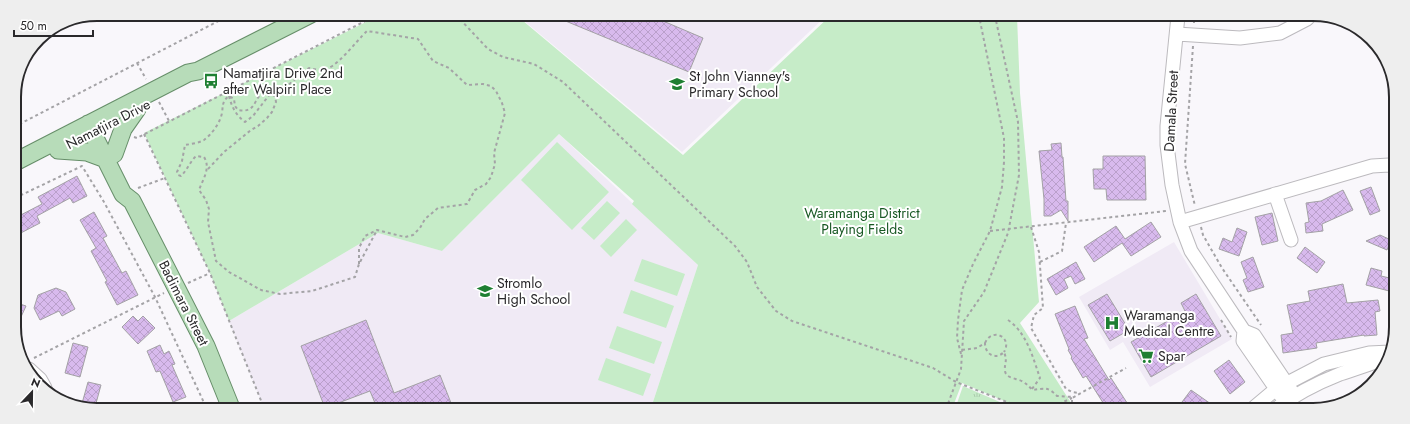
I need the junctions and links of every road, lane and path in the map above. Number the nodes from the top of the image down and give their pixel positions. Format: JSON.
{"nodes":[{"id":1,"x":218,"y":21,"type":"edge"},
{"id":2,"x":297,"y":21,"type":"edge"},
{"id":3,"x":365,"y":21,"type":"edge"},
{"id":4,"x":462,"y":21,"type":"edge"},
{"id":5,"x":980,"y":21,"type":"edge"},
{"id":6,"x":996,"y":21,"type":"edge"},
{"id":7,"x":1178,"y":21,"type":"edge"},
{"id":8,"x":1303,"y":21,"type":"edge"},
{"id":9,"x":1177,"y":34,"type":"junction"},
{"id":10,"x":198,"y":71,"type":"junction"},
{"id":11,"x":280,"y":90,"type":"junction"},
{"id":12,"x":270,"y":94,"type":"junction"},
{"id":13,"x":229,"y":96,"type":"junction"},
{"id":14,"x":137,"y":109,"type":"junction"},
{"id":15,"x":21,"y":123,"type":"edge"},
{"id":16,"x":95,"y":126,"type":"junction"},
{"id":17,"x":144,"y":134,"type":"junction"},
{"id":18,"x":137,"y":138,"type":"dead end"},
{"id":19,"x":58,"y":150,"type":"junction"},
{"id":20,"x":110,"y":157,"type":"junction"},
{"id":21,"x":21,"y":159,"type":"edge"},
{"id":22,"x":1389,"y":165,"type":"edge"},
{"id":23,"x":21,"y":169,"type":"edge"},
{"id":24,"x":207,"y":169,"type":"junction"},
{"id":25,"x":1275,"y":194,"type":"junction"},
{"id":26,"x":21,"y":195,"type":"edge"},
{"id":27,"x":1179,"y":215,"type":"junction"},
{"id":28,"x":1066,"y":222,"type":"junction"},
{"id":29,"x":1031,"y":227,"type":"junction"},
{"id":30,"x":1008,"y":229,"type":"junction"},
{"id":31,"x":377,"y":230,"type":"junction"},
{"id":32,"x":990,"y":231,"type":"junction"},
{"id":33,"x":1291,"y":240,"type":"dead end"},
{"id":34,"x":1040,"y":262,"type":"junction"},
{"id":35,"x":359,"y":264,"type":"junction"},
{"id":36,"x":210,"y":273,"type":"junction"},
{"id":37,"x":177,"y":288,"type":"junction"},
{"id":38,"x":155,"y":297,"type":"junction"},
{"id":39,"x":1220,"y":318,"type":"dead end"},
{"id":40,"x":1008,"y":320,"type":"dead end"},
{"id":41,"x":1232,"y":338,"type":"dead end"},
{"id":42,"x":985,"y":343,"type":"junction"},
{"id":43,"x":961,"y":350,"type":"junction"},
{"id":44,"x":1004,"y":352,"type":"junction"},
{"id":45,"x":1384,"y":352,"type":"edge"},
{"id":46,"x":1381,"y":360,"type":"edge"},
{"id":47,"x":31,"y":363,"type":"edge"},
{"id":48,"x":1126,"y":368,"type":"dead end"},
{"id":49,"x":956,"y":382,"type":"junction"},
{"id":50,"x":1281,"y":386,"type":"junction"},
{"id":51,"x":1032,"y":389,"type":"junction"},
{"id":52,"x":1080,"y":393,"type":"junction"},
{"id":53,"x":1073,"y":397,"type":"junction"},
{"id":54,"x":1290,"y":399,"type":"junction"},
{"id":55,"x":204,"y":403,"type":"edge"},
{"id":56,"x":229,"y":403,"type":"edge"},
{"id":57,"x":262,"y":403,"type":"edge"},
{"id":58,"x":948,"y":403,"type":"edge"},
{"id":59,"x":1010,"y":403,"type":"edge"},
{"id":60,"x":1060,"y":403,"type":"edge"},
{"id":61,"x":1072,"y":403,"type":"edge"},
{"id":62,"x":1260,"y":403,"type":"edge"},
{"id":63,"x":1284,"y":403,"type":"edge"}],
"edges":[{"from":1,"to":15,"type":"path"},
{"from":2,"to":10,"type":"main road","name":"Namatjira Drive"},
{"from":3,"to":17,"type":"path"},
{"from":4,"to":49,"type":"path"},
{"from":5,"to":32,"type":"path"},
{"from":6,"to":30,"type":"path"},
{"from":7,"to":9,"type":"street","name":"Damala Street"},
{"from":8,"to":9,"type":"street"},
{"from":9,"to":27,"type":"street","name":"Damala Street"},
{"from":10,"to":14,"type":"main road","name":"Namatjira Drive"},
{"from":10,"to":16,"type":"main road","name":"Namatjira Drive"},
{"from":11,"to":12,"type":"path"},
{"from":11,"to":13,"type":"path"},
{"from":11,"to":31,"type":"path"},
{"from":12,"to":13,"type":"path"},
{"from":12,"to":24,"type":"path"},
{"from":13,"to":24,"type":"path"},
{"from":14,"to":16,"type":"main road","name":"Namatjira Drive"},
{"from":14,"to":20,"type":"main road"},
{"from":16,"to":19,"type":"main road","name":"Namatjira Drive"},
{"from":16,"to":20,"type":"main road","name":"Badimara Street"},
{"from":16,"to":21,"type":"main road","name":"Namatjira Drive"},
{"from":17,"to":18,"type":"path"},
{"from":17,"to":36,"type":"path"},
{"from":19,"to":20,"type":"main road"},
{"from":19,"to":23,"type":"main road","name":"Namatjira Drive"},
{"from":20,"to":37,"type":"main road","name":"Badimara Street"},
{"from":22,"to":25,"type":"street"},
{"from":24,"to":35,"type":"path"},
{"from":25,"to":27,"type":"street"},
{"from":25,"to":33,"type":"street"},
{"from":26,"to":38,"type":"path"},
{"from":27,"to":28,"type":"path"},
{"from":27,"to":50,"type":"street","name":"Damala Street"},
{"from":28,"to":29,"type":"path"},
{"from":28,"to":34,"type":"path"},
{"from":29,"to":30,"type":"path"},
{"from":29,"to":34,"type":"path"},
{"from":30,"to":32,"type":"path"},
{"from":30,"to":43,"type":"path"},
{"from":31,"to":35,"type":"path"},
{"from":31,"to":35,"type":"path"},
{"from":32,"to":43,"type":"path"},
{"from":34,"to":52,"type":"path"},
{"from":36,"to":37,"type":"path"},
{"from":36,"to":57,"type":"path"},
{"from":37,"to":56,"type":"main road","name":"Badimara Street"},
{"from":38,"to":47,"type":"path"},
{"from":38,"to":55,"type":"path"},
{"from":39,"to":41,"type":"path"},
{"from":40,"to":51,"type":"path"},
{"from":42,"to":43,"type":"path"},
{"from":42,"to":44,"type":"path"},
{"from":42,"to":44,"type":"path"},
{"from":43,"to":49,"type":"path"},
{"from":44,"to":51,"type":"path"},
{"from":45,"to":50,"type":"street"},
{"from":46,"to":54,"type":"street"},
{"from":48,"to":52,"type":"path"},
{"from":49,"to":58,"type":"path"},
{"from":49,"to":59,"type":"path"},
{"from":50,"to":54,"type":"street","name":"Damala Street"},
{"from":50,"to":62,"type":"street"},
{"from":51,"to":53,"type":"path"},
{"from":52,"to":53,"type":"path"},
{"from":53,"to":60,"type":"path"},
{"from":53,"to":61,"type":"path"},
{"from":54,"to":63,"type":"street"}]}
